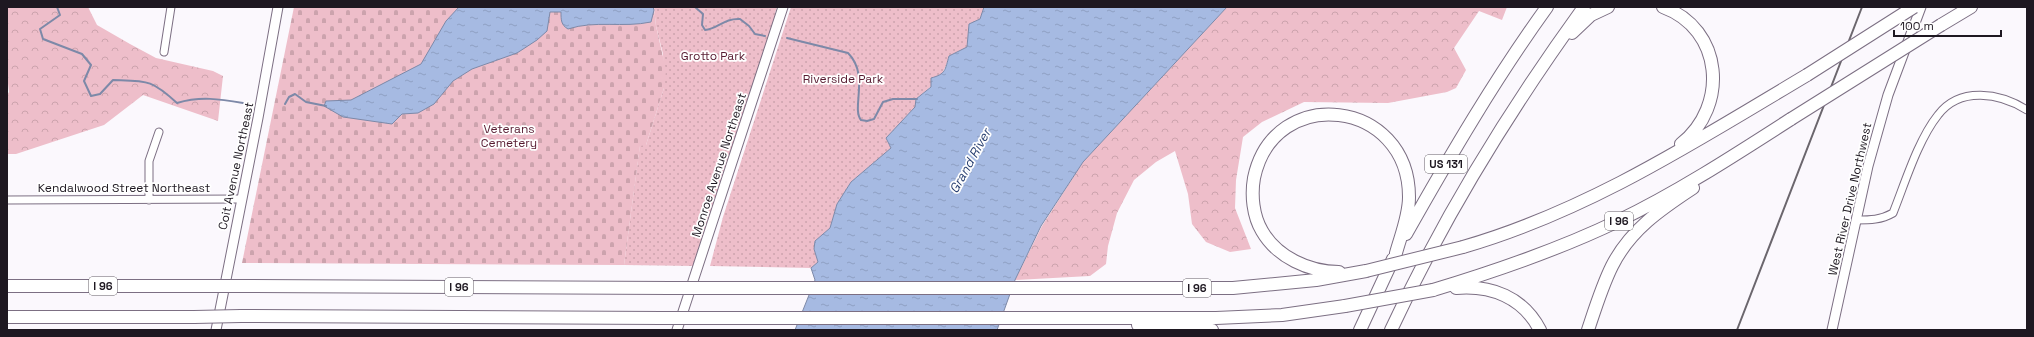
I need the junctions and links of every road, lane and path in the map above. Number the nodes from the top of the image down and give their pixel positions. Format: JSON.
{"nodes":[{"id":1,"x":171,"y":7,"type":"edge"},
{"id":2,"x":278,"y":7,"type":"edge"},
{"id":3,"x":783,"y":7,"type":"edge"},
{"id":4,"x":1547,"y":7,"type":"edge"},
{"id":5,"x":1584,"y":7,"type":"edge"},
{"id":6,"x":1608,"y":7,"type":"edge"},
{"id":7,"x":1663,"y":7,"type":"edge"},
{"id":8,"x":1914,"y":7,"type":"edge"},
{"id":9,"x":1922,"y":7,"type":"edge"},
{"id":10,"x":1971,"y":7,"type":"edge"},
{"id":11,"x":1554,"y":48,"type":"junction"},
{"id":12,"x":164,"y":52,"type":"dead end"},
{"id":13,"x":2027,"y":110,"type":"edge"},
{"id":14,"x":159,"y":132,"type":"dead end"},
{"id":15,"x":1739,"y":152,"type":"junction"},
{"id":16,"x":1652,"y":167,"type":"junction"},
{"id":17,"x":241,"y":199,"type":"junction"},
{"id":18,"x":7,"y":200,"type":"edge"},
{"id":19,"x":149,"y":200,"type":"junction"},
{"id":20,"x":1856,"y":220,"type":"junction"},
{"id":21,"x":1396,"y":253,"type":"junction"},
{"id":22,"x":1419,"y":270,"type":"junction"},
{"id":23,"x":1361,"y":272,"type":"junction"},
{"id":24,"x":7,"y":286,"type":"edge"},
{"id":25,"x":1433,"y":290,"type":"junction"},
{"id":26,"x":7,"y":317,"type":"edge"},
{"id":27,"x":1077,"y":318,"type":"junction"},
{"id":28,"x":216,"y":330,"type":"edge"},
{"id":29,"x":677,"y":330,"type":"edge"},
{"id":30,"x":1212,"y":330,"type":"edge"},
{"id":31,"x":1360,"y":330,"type":"edge"},
{"id":32,"x":1391,"y":330,"type":"edge"},
{"id":33,"x":1399,"y":330,"type":"edge"},
{"id":34,"x":1540,"y":330,"type":"edge"},
{"id":35,"x":1588,"y":330,"type":"edge"},
{"id":36,"x":1832,"y":330,"type":"edge"}],
"edges":[{"from":1,"to":12,"type":"street"},
{"from":2,"to":17,"type":"main road","name":"Coit Avenue Northeast"},
{"from":3,"to":29,"type":"main road","name":"Monroe Avenue Northeast"},
{"from":4,"to":21,"type":"highway","number":"US 131"},
{"from":5,"to":11,"type":"highway","number":"US 131"},
{"from":6,"to":11,"type":"highway"},
{"from":7,"to":16,"type":"highway"},
{"from":8,"to":16,"type":"highway","number":"I 96","bridge":true},
{"from":9,"to":20,"type":"main road","name":"West River Drive Northwest"},
{"from":10,"to":15,"type":"highway","number":"I 96","bridge":true},
{"from":11,"to":22,"type":"highway","number":"US 131"},
{"from":13,"to":20,"type":"street"},
{"from":14,"to":19,"type":"street"},
{"from":15,"to":25,"type":"highway","number":"I 96"},
{"from":15,"to":35,"type":"highway"},
{"from":16,"to":23,"type":"highway","number":"I 96","bridge":true},
{"from":17,"to":19,"type":"street","name":"Kendalwood Street Northeast"},
{"from":17,"to":28,"type":"main road","name":"Coit Avenue Northeast"},
{"from":18,"to":19,"type":"street","name":"Kendalwood Street Northeast"},
{"from":20,"to":36,"type":"main road","name":"West River Drive Northwest"},
{"from":21,"to":23,"type":"highway"},
{"from":21,"to":31,"type":"highway","number":"US 131"},
{"from":22,"to":32,"type":"highway","number":"US 131"},
{"from":22,"to":33,"type":"highway"},
{"from":23,"to":24,"type":"highway","number":"I 96","bridge":true},
{"from":25,"to":27,"type":"highway","number":"I 96","bridge":true},
{"from":25,"to":34,"type":"highway"},
{"from":26,"to":27,"type":"highway","number":"I 96","bridge":true},
{"from":27,"to":30,"type":"highway"}]}
